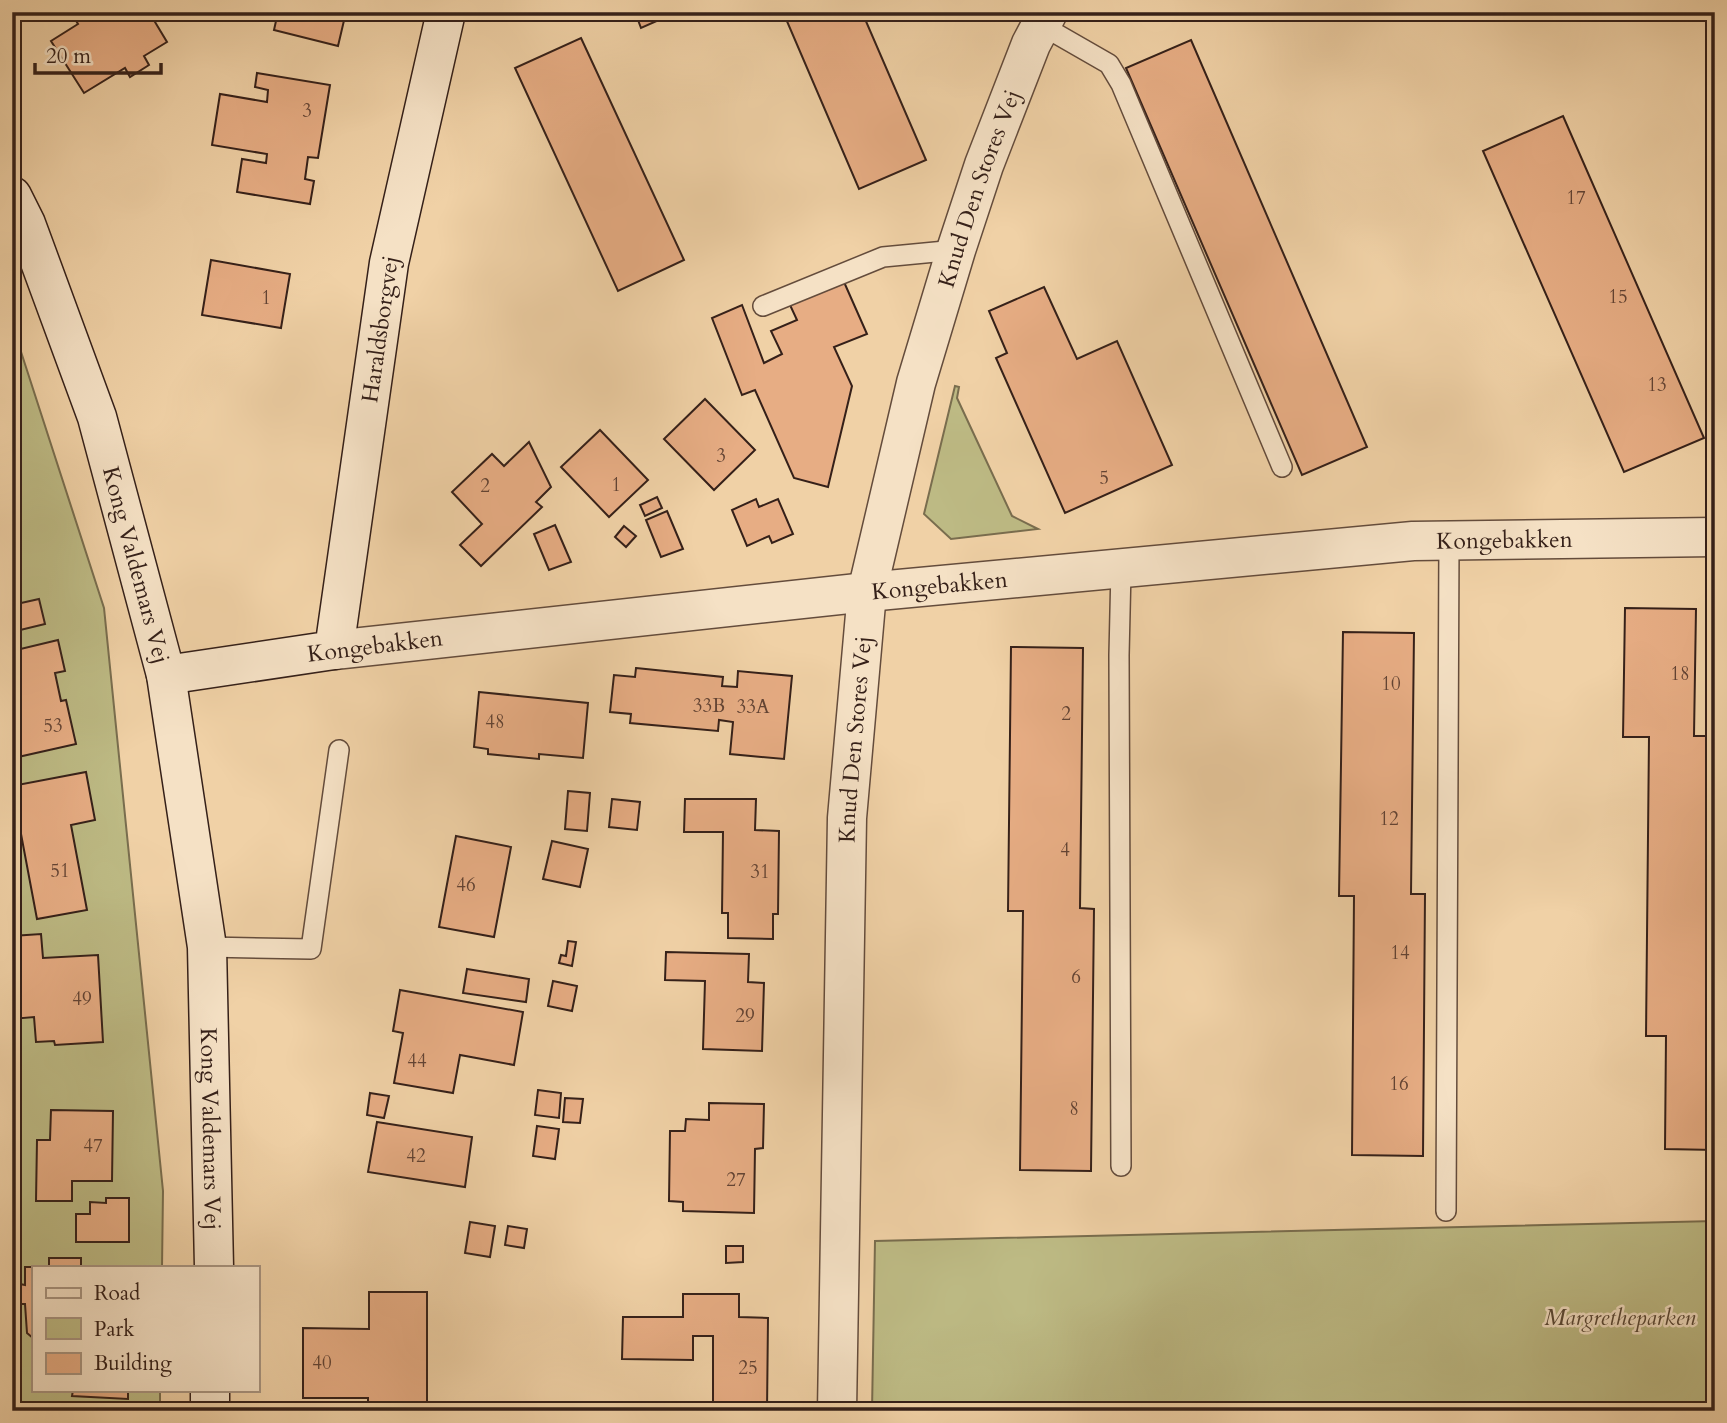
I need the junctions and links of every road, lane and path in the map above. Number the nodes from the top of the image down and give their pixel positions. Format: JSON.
{"nodes":[{"id":1,"x":446,"y":12,"type":"edge"},
{"id":2,"x":1045,"y":19,"type":"edge"},
{"id":3,"x":12,"y":196,"type":"edge"},
{"id":4,"x":956,"y":250,"type":"junction"},
{"id":5,"x":762,"y":306,"type":"dead end"},
{"id":6,"x":1282,"y":467,"type":"dead end"},
{"id":7,"x":1715,"y":537,"type":"edge"},
{"id":8,"x":1450,"y":541,"type":"junction"},
{"id":9,"x":1121,"y":569,"type":"junction"},
{"id":10,"x":867,"y":592,"type":"junction"},
{"id":11,"x":334,"y":650,"type":"junction"},
{"id":12,"x":166,"y":675,"type":"junction"},
{"id":13,"x":339,"y":750,"type":"dead end"},
{"id":14,"x":207,"y":947,"type":"junction"},
{"id":15,"x":1121,"y":1166,"type":"dead end"},
{"id":16,"x":1446,"y":1211,"type":"dead end"},
{"id":17,"x":214,"y":1266,"type":"edge"},
{"id":18,"x":210,"y":1392,"type":"edge"},
{"id":19,"x":209,"y":1411,"type":"edge"},
{"id":20,"x":837,"y":1411,"type":"edge"}],
"edges":[{"from":1,"to":11,"type":"street","name":"Haraldsborgvej"},
{"from":2,"to":4,"type":"street","name":"Knud Den Stores Vej"},
{"from":2,"to":6,"type":"lane"},
{"from":3,"to":12,"type":"street","name":"Kong Valdemars Vej"},
{"from":4,"to":5,"type":"lane"},
{"from":4,"to":10,"type":"street","name":"Knud Den Stores Vej"},
{"from":7,"to":8,"type":"street","name":"Kongebakken"},
{"from":8,"to":9,"type":"street","name":"Kongebakken"},
{"from":8,"to":16,"type":"lane"},
{"from":9,"to":10,"type":"street","name":"Kongebakken"},
{"from":9,"to":15,"type":"lane"},
{"from":10,"to":11,"type":"street","name":"Kongebakken"},
{"from":10,"to":20,"type":"street","name":"Knud Den Stores Vej"},
{"from":11,"to":12,"type":"street","name":"Kongebakken"},
{"from":12,"to":14,"type":"street","name":"Kong Valdemars Vej"},
{"from":13,"to":14,"type":"lane"},
{"from":14,"to":17,"type":"street","name":"Kong Valdemars Vej"},
{"from":18,"to":19,"type":"street"}]}
